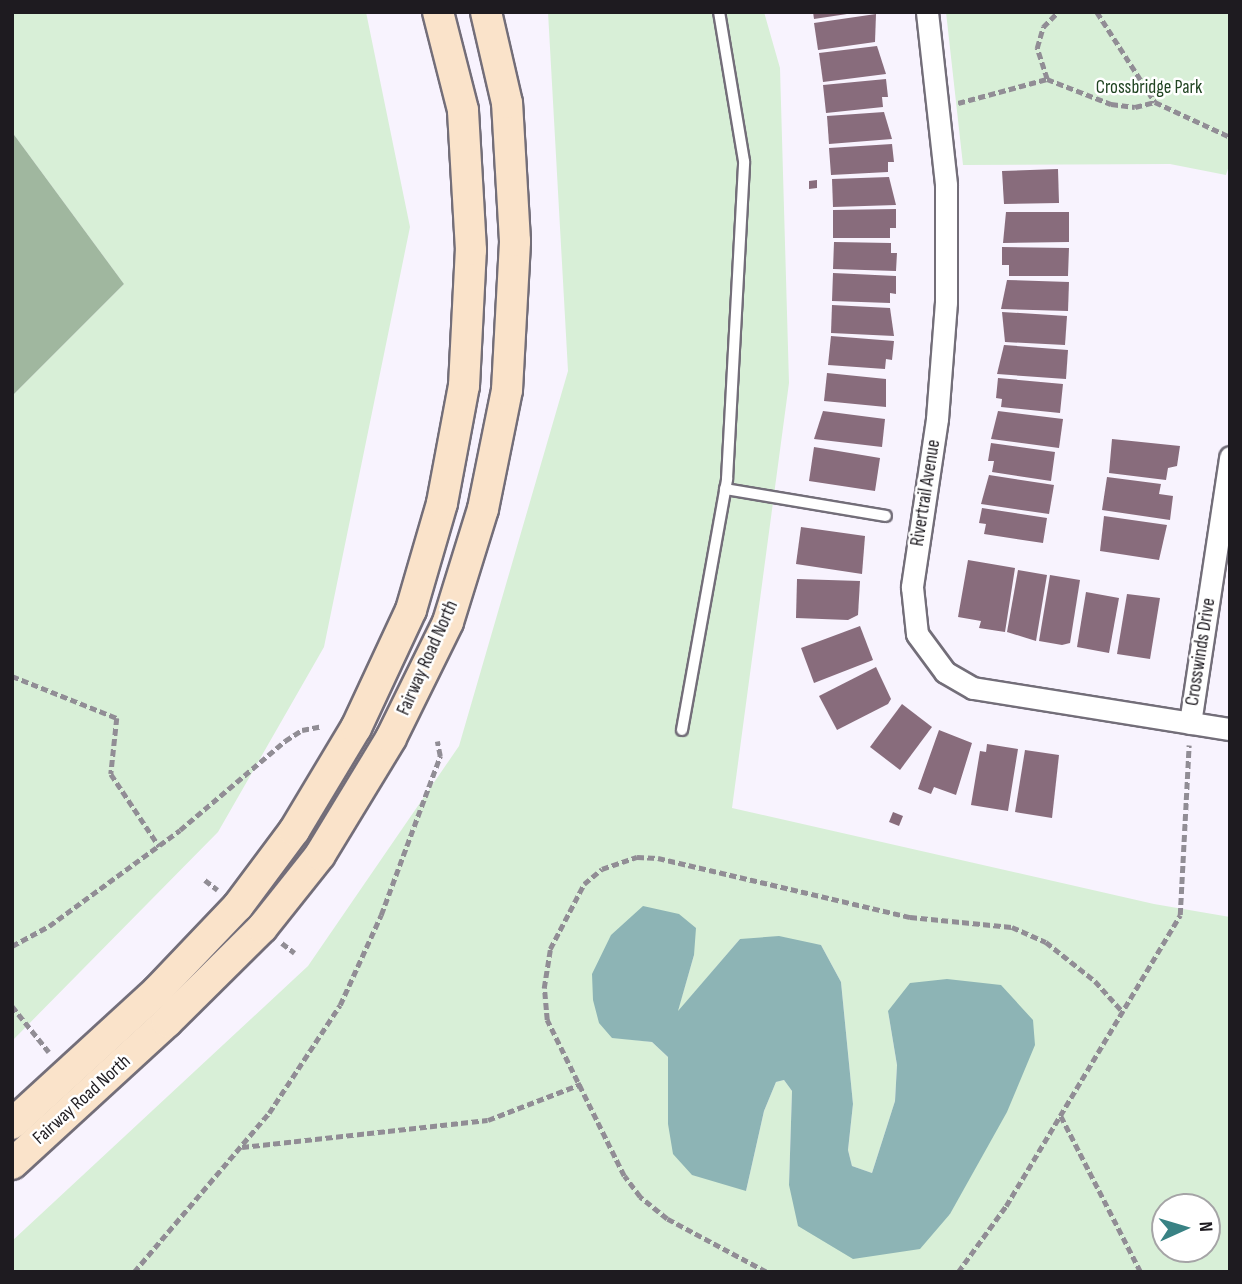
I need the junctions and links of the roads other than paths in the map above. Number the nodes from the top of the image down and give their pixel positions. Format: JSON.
{"nodes":[{"id":1,"x":438,"y":12,"type":"edge"},
{"id":2,"x":486,"y":12,"type":"edge"},
{"id":3,"x":719,"y":12,"type":"edge"},
{"id":4,"x":927,"y":12,"type":"edge"},
{"id":5,"x":1230,"y":457,"type":"edge"},
{"id":6,"x":725,"y":489,"type":"junction"},
{"id":7,"x":886,"y":516,"type":"dead end"},
{"id":8,"x":1190,"y":723,"type":"junction"},
{"id":9,"x":1230,"y":729,"type":"edge"},
{"id":10,"x":682,"y":730,"type":"dead end"},
{"id":11,"x":12,"y":1124,"type":"edge"},
{"id":12,"x":12,"y":1164,"type":"edge"}],
"edges":[{"from":1,"to":11,"type":"main road","name":"Fairway Road North"},
{"from":2,"to":12,"type":"main road","name":"Fairway Road North"},
{"from":3,"to":6,"type":"lane"},
{"from":4,"to":8,"type":"street","name":"Rivertrail Avenue"},
{"from":5,"to":8,"type":"street","name":"Crosswinds Drive"},
{"from":6,"to":7,"type":"lane"},
{"from":6,"to":10,"type":"lane"},
{"from":8,"to":9,"type":"street","name":"Rivertrail Avenue"}]}
